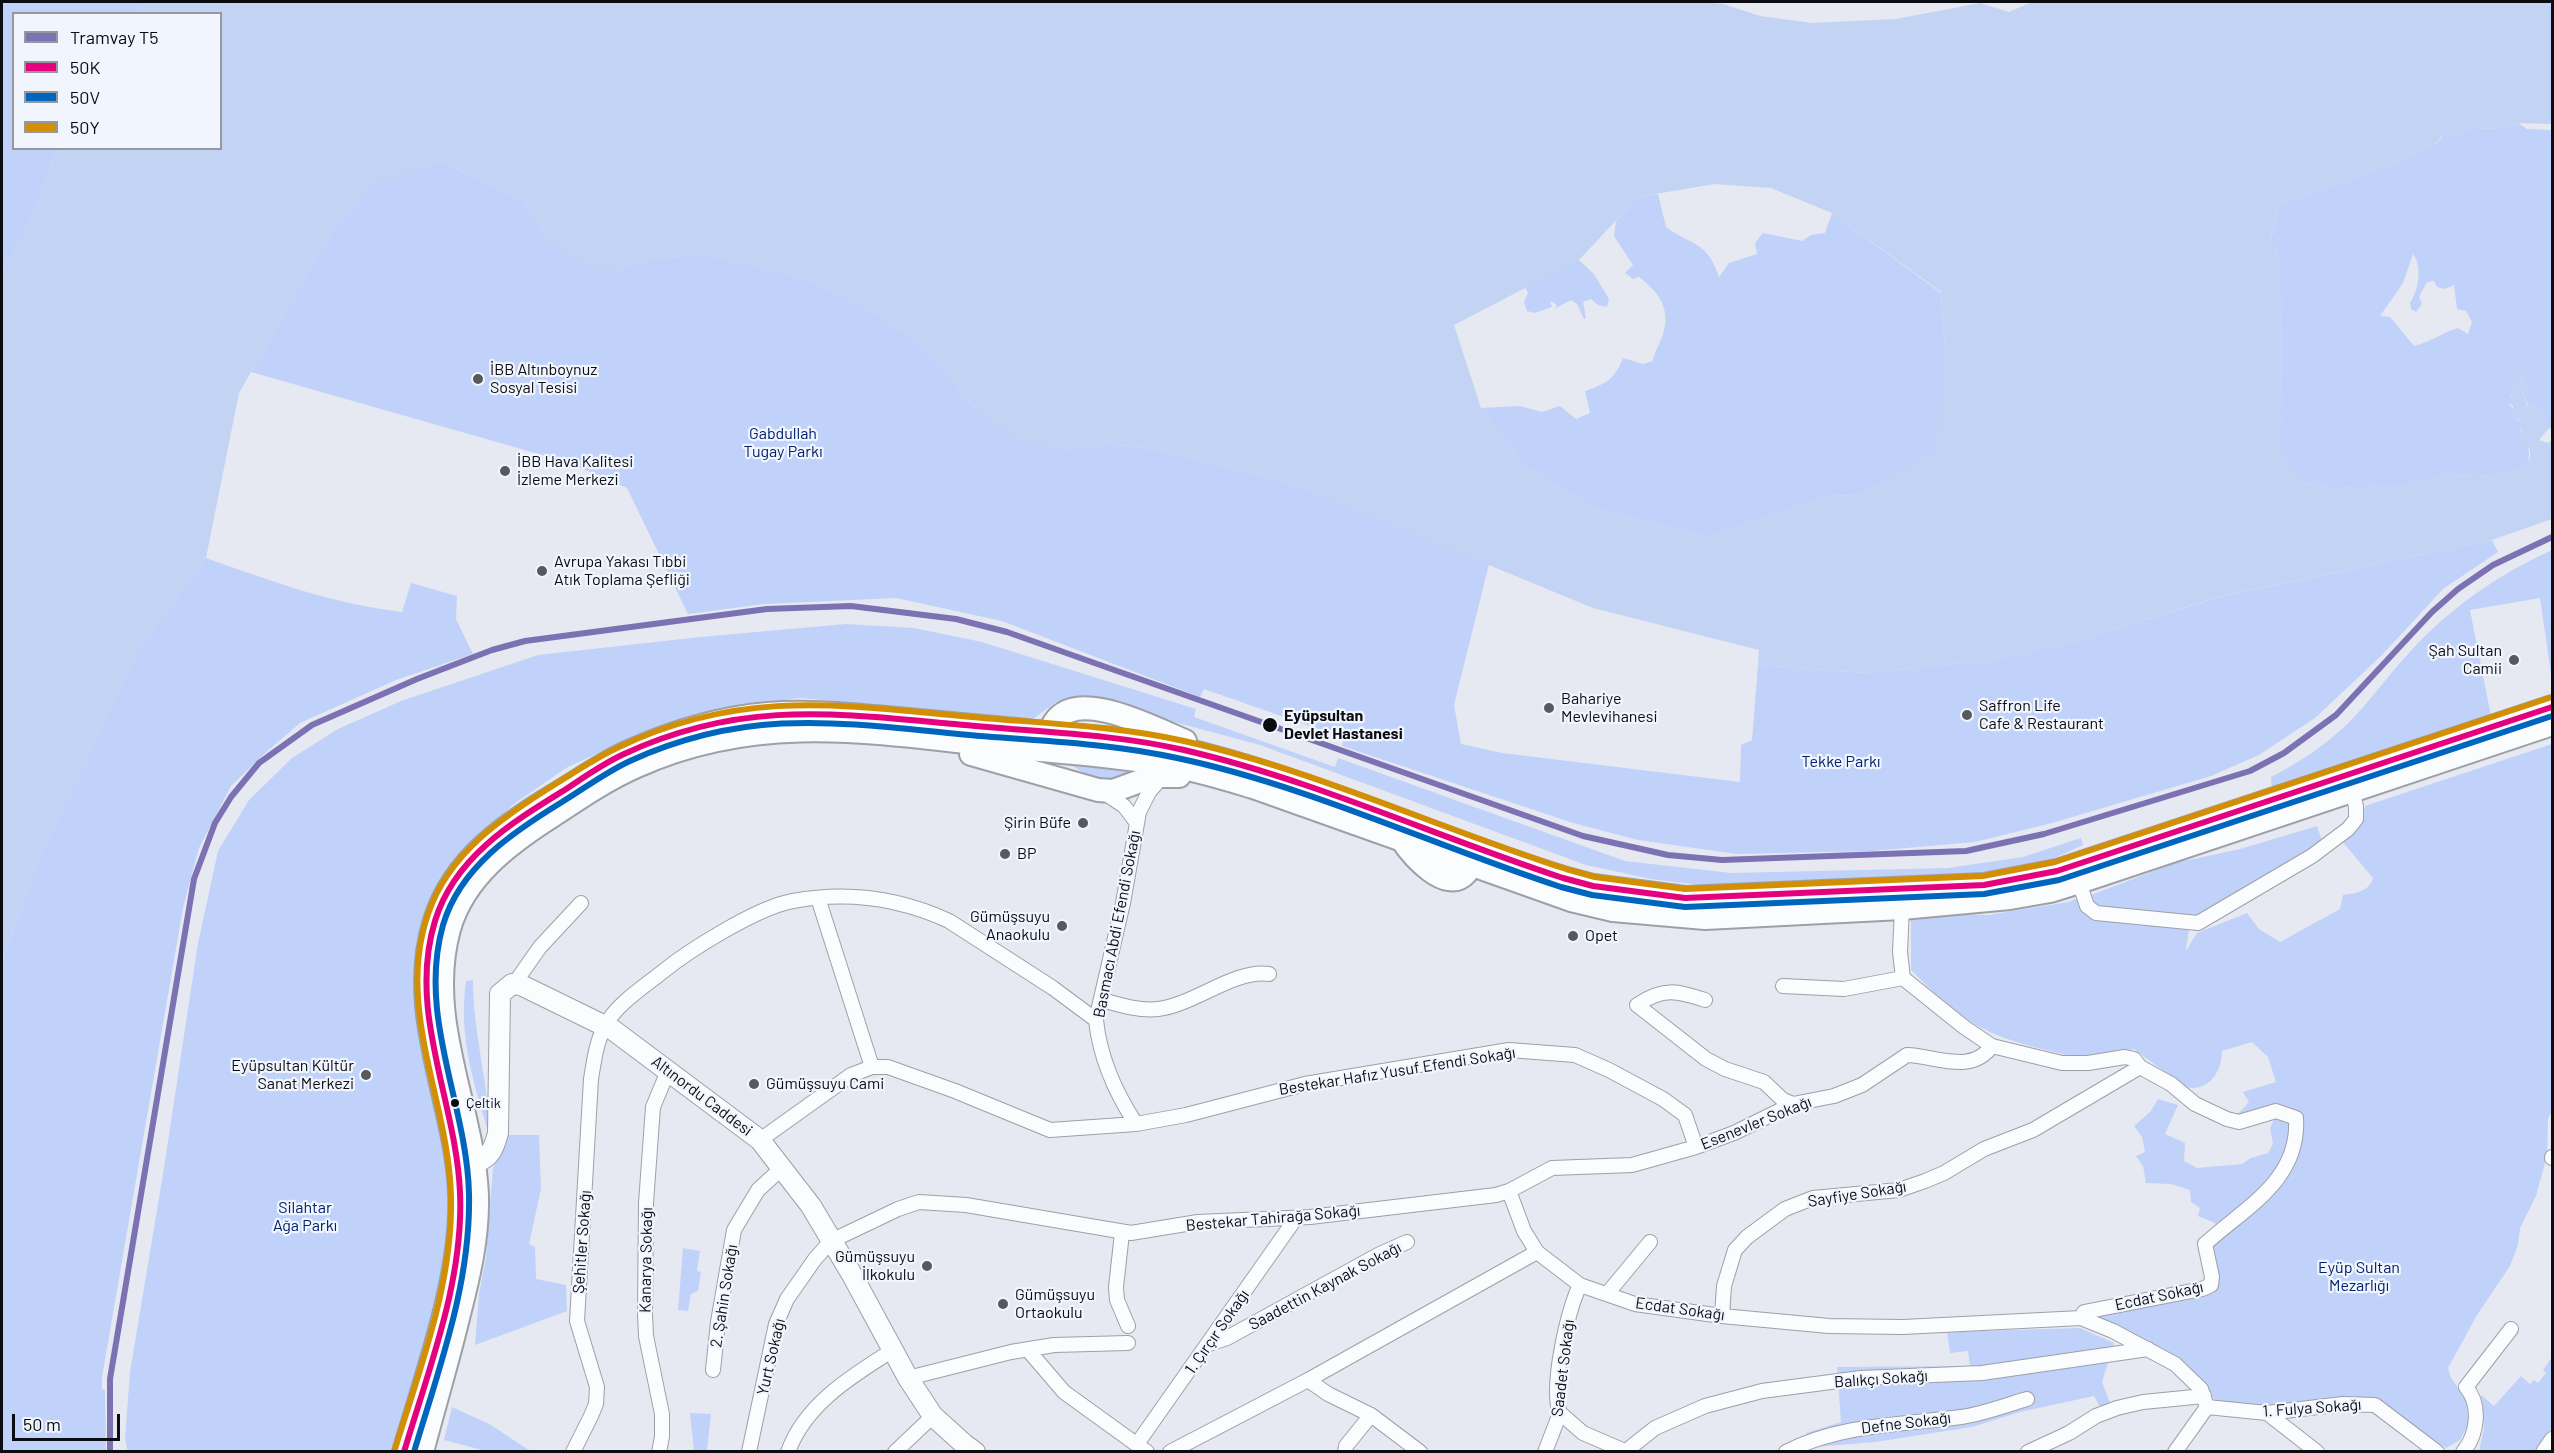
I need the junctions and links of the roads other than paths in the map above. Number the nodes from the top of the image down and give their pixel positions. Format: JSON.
{"nodes":[{"id":1,"x":2553,"y":707,"type":"edge"},
{"id":2,"x":2553,"y":724,"type":"edge"},
{"id":3,"x":924,"y":738,"type":"junction"},
{"id":4,"x":1050,"y":742,"type":"junction"},
{"id":5,"x":1200,"y":771,"type":"junction"},
{"id":6,"x":1163,"y":776,"type":"junction"},
{"id":7,"x":1065,"y":780,"type":"junction"},
{"id":8,"x":1098,"y":790,"type":"junction"},
{"id":9,"x":2352,"y":792,"type":"junction"},
{"id":10,"x":1137,"y":823,"type":"junction"},
{"id":11,"x":1470,"y":855,"type":"junction"},
{"id":12,"x":2079,"y":882,"type":"junction"},
{"id":13,"x":818,"y":898,"type":"junction"},
{"id":14,"x":582,"y":903,"type":"dead end"},
{"id":15,"x":1902,"y":908,"type":"junction"},
{"id":16,"x":1269,"y":974,"type":"dead end"},
{"id":17,"x":1904,"y":978,"type":"junction"},
{"id":18,"x":514,"y":984,"type":"junction"},
{"id":19,"x":1783,"y":986,"type":"dead end"},
{"id":20,"x":1102,"y":1000,"type":"junction"},
{"id":21,"x":1705,"y":1000,"type":"dead end"},
{"id":22,"x":1096,"y":1020,"type":"junction"},
{"id":23,"x":605,"y":1025,"type":"junction"},
{"id":24,"x":1992,"y":1046,"type":"junction"},
{"id":25,"x":872,"y":1067,"type":"junction"},
{"id":26,"x":2140,"y":1067,"type":"junction"},
{"id":27,"x":668,"y":1071,"type":"junction"},
{"id":28,"x":1793,"y":1104,"type":"junction"},
{"id":29,"x":1136,"y":1124,"type":"junction"},
{"id":30,"x":760,"y":1140,"type":"junction"},
{"id":31,"x":1696,"y":1147,"type":"junction"},
{"id":32,"x":475,"y":1163,"type":"junction"},
{"id":33,"x":783,"y":1167,"type":"junction"},
{"id":34,"x":1509,"y":1191,"type":"junction"},
{"id":35,"x":1296,"y":1218,"type":"junction"},
{"id":36,"x":1122,"y":1233,"type":"junction"},
{"id":37,"x":831,"y":1241,"type":"junction"},
{"id":38,"x":1407,"y":1242,"type":"dead end"},
{"id":39,"x":1650,"y":1242,"type":"dead end"},
{"id":40,"x":1538,"y":1252,"type":"junction"},
{"id":41,"x":1581,"y":1285,"type":"junction"},
{"id":42,"x":1607,"y":1294,"type":"junction"},
{"id":43,"x":1722,"y":1316,"type":"junction"},
{"id":44,"x":2081,"y":1318,"type":"junction"},
{"id":45,"x":1128,"y":1326,"type":"dead end"},
{"id":46,"x":2511,"y":1329,"type":"dead end"},
{"id":47,"x":1128,"y":1343,"type":"dead end"},
{"id":48,"x":1209,"y":1344,"type":"junction"},
{"id":49,"x":2148,"y":1349,"type":"junction"},
{"id":50,"x":892,"y":1350,"type":"junction"},
{"id":51,"x":1028,"y":1350,"type":"junction"},
{"id":52,"x":713,"y":1370,"type":"dead end"},
{"id":53,"x":908,"y":1378,"type":"junction"},
{"id":54,"x":1308,"y":1380,"type":"junction"},
{"id":55,"x":2027,"y":1399,"type":"dead end"},
{"id":56,"x":2206,"y":1401,"type":"junction"},
{"id":57,"x":1560,"y":1413,"type":"junction"},
{"id":58,"x":2266,"y":1413,"type":"junction"},
{"id":59,"x":1371,"y":1415,"type":"junction"},
{"id":60,"x":933,"y":1416,"type":"junction"},
{"id":61,"x":2553,"y":1439,"type":"edge"},
{"id":62,"x":1142,"y":1448,"type":"edge"},
{"id":63,"x":1627,"y":1451,"type":"edge"},
{"id":64,"x":2177,"y":1451,"type":"edge"},
{"id":65,"x":405,"y":1452,"type":"edge"},
{"id":66,"x":422,"y":1452,"type":"edge"},
{"id":67,"x":573,"y":1452,"type":"edge"},
{"id":68,"x":659,"y":1452,"type":"edge"},
{"id":69,"x":749,"y":1452,"type":"edge"},
{"id":70,"x":788,"y":1452,"type":"edge"},
{"id":71,"x":895,"y":1452,"type":"edge"},
{"id":72,"x":975,"y":1452,"type":"edge"},
{"id":73,"x":1170,"y":1452,"type":"edge"},
{"id":74,"x":1345,"y":1452,"type":"edge"},
{"id":75,"x":1420,"y":1452,"type":"edge"},
{"id":76,"x":1545,"y":1452,"type":"edge"},
{"id":77,"x":1786,"y":1452,"type":"edge"},
{"id":78,"x":2028,"y":1452,"type":"edge"},
{"id":79,"x":2317,"y":1452,"type":"edge"},
{"id":80,"x":2437,"y":1452,"type":"edge"},
{"id":81,"x":2463,"y":1452,"type":"edge"},
{"id":82,"x":2542,"y":1452,"type":"edge"}],
"edges":[{"from":1,"to":11,"type":"main road"},
{"from":2,"to":9,"type":"main road"},
{"from":3,"to":4,"type":"main road"},
{"from":3,"to":7,"type":"main road"},
{"from":3,"to":32,"type":"main road"},
{"from":4,"to":5,"type":"main road"},
{"from":4,"to":7,"type":"main road"},
{"from":4,"to":11,"type":"main road"},
{"from":4,"to":65,"type":"main road"},
{"from":5,"to":6,"type":"main road"},
{"from":5,"to":11,"type":"main road"},
{"from":6,"to":8,"type":"main road"},
{"from":6,"to":10,"type":"street","name":"Basmacı Abdi Efendi Sokağı"},
{"from":7,"to":8,"type":"main road"},
{"from":8,"to":10,"type":"street"},
{"from":9,"to":12,"type":"main road"},
{"from":9,"to":12,"type":"street"},
{"from":10,"to":20,"type":"street","name":"Basmacı Abdi Efendi Sokağı"},
{"from":11,"to":15,"type":"main road"},
{"from":12,"to":15,"type":"main road"},
{"from":13,"to":22,"type":"street"},
{"from":13,"to":23,"type":"street"},
{"from":13,"to":25,"type":"street"},
{"from":14,"to":18,"type":"street"},
{"from":15,"to":17,"type":"street"},
{"from":16,"to":20,"type":"street"},
{"from":17,"to":19,"type":"street"},
{"from":17,"to":24,"type":"street"},
{"from":18,"to":23,"type":"street","name":"Altınordu Caddesi"},
{"from":18,"to":32,"type":"street"},
{"from":20,"to":22,"type":"street","name":"Basmacı Abdi Efendi Sokağı"},
{"from":21,"to":28,"type":"street"},
{"from":22,"to":29,"type":"street","name":"Basmacı Abdi Efendi Sokağı"},
{"from":23,"to":27,"type":"street","name":"Altınordu Caddesi"},
{"from":23,"to":67,"type":"street","name":"Şehitler Sokağı"},
{"from":24,"to":26,"type":"street"},
{"from":24,"to":28,"type":"street","name":"Esenevler Sokağı"},
{"from":25,"to":29,"type":"street","name":"Bestekar Hafız Yusuf Efendi Sokağı"},
{"from":25,"to":30,"type":"street"},
{"from":26,"to":43,"type":"street","name":"Sayfiye Sokağı"},
{"from":26,"to":44,"type":"street","name":"Ecdat Sokağı"},
{"from":27,"to":30,"type":"street","name":"Altınordu Caddesi"},
{"from":27,"to":68,"type":"street","name":"Kanarya Sokağı"},
{"from":28,"to":31,"type":"street","name":"Esenevler Sokağı"},
{"from":29,"to":31,"type":"street","name":"Bestekar Hafız Yusuf Efendi Sokağı"},
{"from":30,"to":33,"type":"street","name":"Altınordu Caddesi"},
{"from":31,"to":34,"type":"street","name":"Esenevler Sokağı"},
{"from":32,"to":66,"type":"main road"},
{"from":33,"to":37,"type":"street","name":"Altınordu Caddesi"},
{"from":33,"to":52,"type":"street","name":"2. Şahin Sokağı"},
{"from":34,"to":35,"type":"street","name":"Bestekar Tahirağa Sokağı"},
{"from":34,"to":40,"type":"street"},
{"from":35,"to":36,"type":"street","name":"Bestekar Tahirağa Sokağı"},
{"from":35,"to":48,"type":"street","name":"1. Çırçır Sokağı"},
{"from":36,"to":37,"type":"street","name":"Bestekar Tahirağa Sokağı"},
{"from":36,"to":45,"type":"street"},
{"from":37,"to":50,"type":"street","name":"Altınordu Caddesi"},
{"from":37,"to":69,"type":"street","name":"Yurt Sokağı"},
{"from":38,"to":48,"type":"street","name":"Saadettin Kaynak Sokağı"},
{"from":39,"to":42,"type":"street"},
{"from":40,"to":41,"type":"street","name":"Ecdat Sokağı"},
{"from":40,"to":54,"type":"street"},
{"from":41,"to":42,"type":"street","name":"Ecdat Sokağı"},
{"from":41,"to":57,"type":"street","name":"Saadet Sokağı"},
{"from":42,"to":43,"type":"street","name":"Ecdat Sokağı"},
{"from":43,"to":44,"type":"street","name":"Ecdat Sokağı"},
{"from":44,"to":49,"type":"street"},
{"from":46,"to":81,"type":"street"},
{"from":47,"to":51,"type":"street"},
{"from":48,"to":62,"type":"street","name":"1. Çırçır Sokağı"},
{"from":49,"to":56,"type":"street"},
{"from":49,"to":63,"type":"street","name":"Balıkçı Sokağı"},
{"from":50,"to":53,"type":"street","name":"Altınordu Caddesi"},
{"from":50,"to":70,"type":"street"},
{"from":51,"to":53,"type":"street"},
{"from":51,"to":62,"type":"street"},
{"from":53,"to":60,"type":"street","name":"Altınordu Caddesi"},
{"from":54,"to":59,"type":"street"},
{"from":54,"to":73,"type":"street"},
{"from":55,"to":77,"type":"street","name":"Defne Sokağı"},
{"from":56,"to":58,"type":"street","name":"1. Fulya Sokağı"},
{"from":56,"to":64,"type":"street"},
{"from":56,"to":78,"type":"street","name":"1. Fulya Sokağı"},
{"from":57,"to":63,"type":"street"},
{"from":57,"to":76,"type":"street","name":"Saadet Sokağı"},
{"from":58,"to":79,"type":"street"},
{"from":58,"to":80,"type":"street","name":"1. Fulya Sokağı"},
{"from":59,"to":74,"type":"street"},
{"from":59,"to":75,"type":"street"},
{"from":60,"to":71,"type":"street"},
{"from":60,"to":72,"type":"street","name":"Altınordu Caddesi"},
{"from":61,"to":82,"type":"street"}]}
